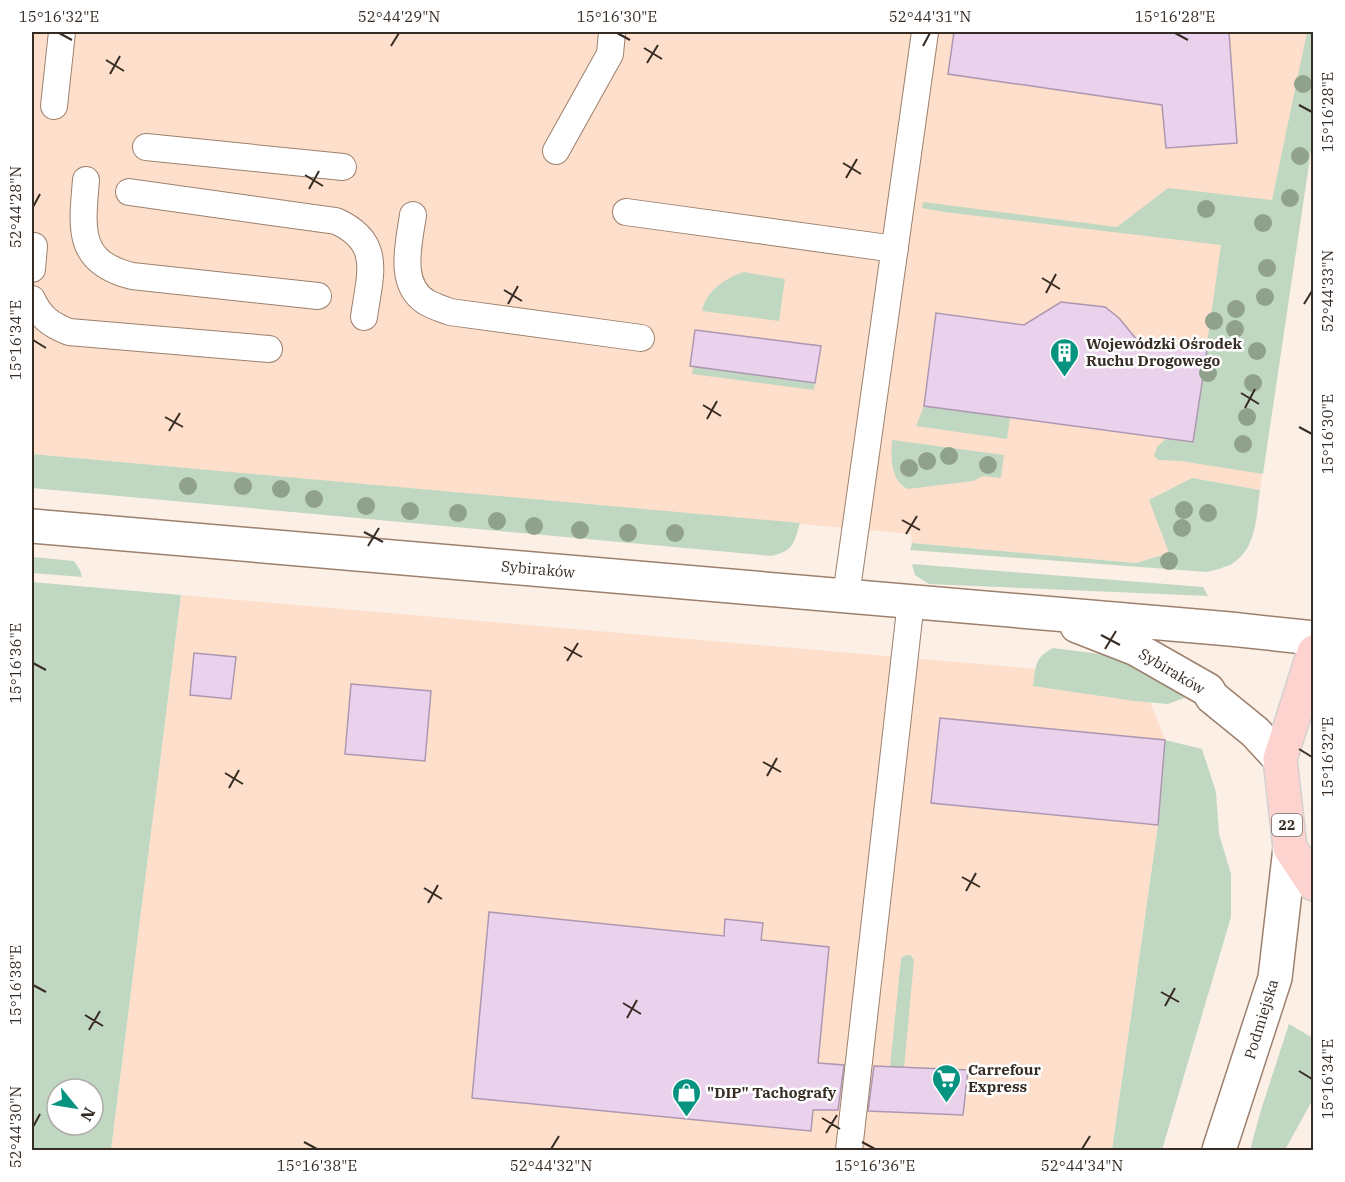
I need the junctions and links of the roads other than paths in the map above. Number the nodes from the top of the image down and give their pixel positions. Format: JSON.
{"nodes":[{"id":1,"x":62,"y":32,"type":"edge"},
{"id":2,"x":612,"y":32,"type":"edge"},
{"id":3,"x":925,"y":32,"type":"edge"},
{"id":4,"x":54,"y":106,"type":"dead end"},
{"id":5,"x":146,"y":147,"type":"dead end"},
{"id":6,"x":556,"y":151,"type":"dead end"},
{"id":7,"x":343,"y":167,"type":"dead end"},
{"id":8,"x":86,"y":180,"type":"dead end"},
{"id":9,"x":129,"y":192,"type":"dead end"},
{"id":10,"x":626,"y":212,"type":"dead end"},
{"id":11,"x":413,"y":215,"type":"dead end"},
{"id":12,"x":895,"y":249,"type":"junction"},
{"id":13,"x":318,"y":296,"type":"dead end"},
{"id":14,"x":32,"y":299,"type":"edge"},
{"id":15,"x":364,"y":316,"type":"dead end"},
{"id":16,"x":641,"y":338,"type":"dead end"},
{"id":17,"x":269,"y":349,"type":"dead end"},
{"id":18,"x":32,"y":526,"type":"edge"},
{"id":19,"x":846,"y":596,"type":"junction"},
{"id":20,"x":911,"y":601,"type":"junction"},
{"id":21,"x":1045,"y":613,"type":"junction"},
{"id":22,"x":1314,"y":638,"type":"edge"},
{"id":23,"x":1314,"y":652,"type":"edge"},
{"id":24,"x":1280,"y":759,"type":"junction"},
{"id":25,"x":1290,"y":848,"type":"junction"},
{"id":26,"x":1314,"y":884,"type":"edge"},
{"id":27,"x":849,"y":1150,"type":"edge"},
{"id":28,"x":1219,"y":1150,"type":"edge"}],
"edges":[{"from":1,"to":4,"type":"lane"},
{"from":2,"to":6,"type":"lane"},
{"from":3,"to":12,"type":"lane"},
{"from":5,"to":7,"type":"lane"},
{"from":8,"to":13,"type":"lane"},
{"from":9,"to":15,"type":"lane"},
{"from":10,"to":12,"type":"lane"},
{"from":11,"to":16,"type":"lane"},
{"from":12,"to":19,"type":"lane"},
{"from":14,"to":17,"type":"lane"},
{"from":18,"to":19,"type":"street","name":"Sybiraków"},
{"from":19,"to":20,"type":"street","name":"Sybiraków"},
{"from":20,"to":21,"type":"street","name":"Sybiraków"},
{"from":20,"to":27,"type":"lane"},
{"from":21,"to":22,"type":"street","name":"Sybiraków"},
{"from":21,"to":24,"type":"street","name":"Sybiraków"},
{"from":23,"to":24,"type":"main road","number":"22"},
{"from":24,"to":25,"type":"main road","number":"22"},
{"from":25,"to":26,"type":"main road","number":"22"},
{"from":25,"to":28,"type":"street","name":"Podmiejska"}]}
